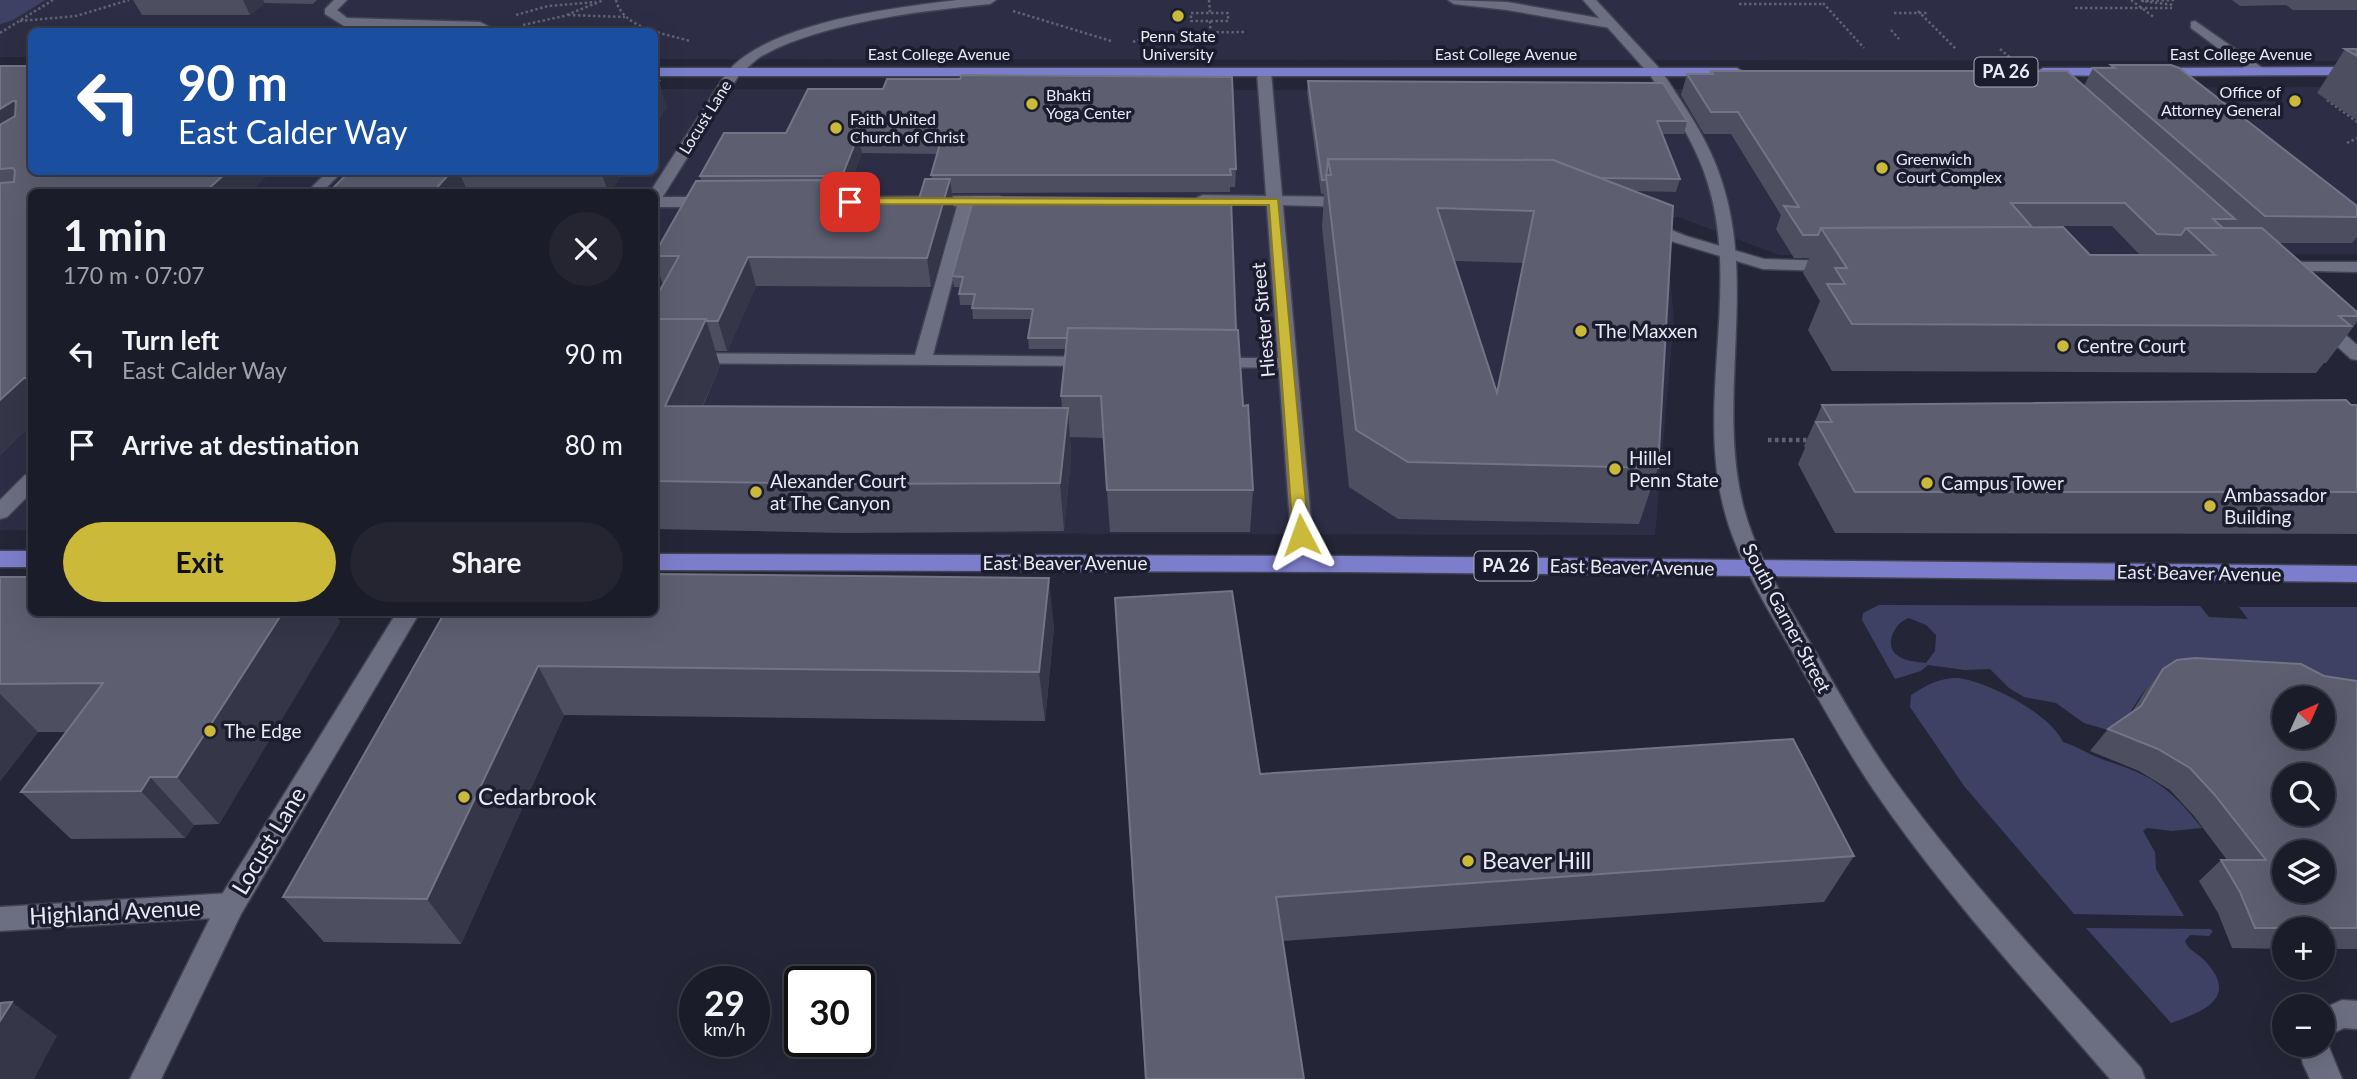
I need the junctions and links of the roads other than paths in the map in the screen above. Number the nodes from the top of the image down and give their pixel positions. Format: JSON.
{"nodes":[{"id":1,"x":341,"y":0,"type":"edge"},
{"id":2,"x":990,"y":0,"type":"edge"},
{"id":3,"x":1454,"y":0,"type":"edge"},
{"id":4,"x":1589,"y":0,"type":"edge"},
{"id":5,"x":1610,"y":23,"type":"junction"},
{"id":6,"x":2195,"y":25,"type":"dead end"},
{"id":7,"x":485,"y":28,"type":"edge"},
{"id":8,"x":2357,"y":71,"type":"edge"},
{"id":9,"x":658,"y":72,"type":"edge"},
{"id":10,"x":734,"y":72,"type":"junction"},
{"id":11,"x":1264,"y":72,"type":"junction"},
{"id":12,"x":1655,"y":72,"type":"junction"},
{"id":13,"x":1748,"y":72,"type":"edge"},
{"id":14,"x":2026,"y":72,"type":"edge"},
{"id":15,"x":2047,"y":72,"type":"junction"},
{"id":16,"x":2259,"y":72,"type":"junction"},
{"id":17,"x":2061,"y":85,"type":"edge"},
{"id":18,"x":332,"y":175,"type":"edge"},
{"id":19,"x":317,"y":189,"type":"edge"},
{"id":20,"x":658,"y":194,"type":"edge"},
{"id":21,"x":658,"y":200,"type":"edge"},
{"id":22,"x":1183,"y":200,"type":"edge"},
{"id":23,"x":966,"y":201,"type":"junction"},
{"id":24,"x":1016,"y":201,"type":"edge"},
{"id":25,"x":1274,"y":201,"type":"junction"},
{"id":26,"x":728,"y":202,"type":"edge"},
{"id":27,"x":836,"y":202,"type":"edge"},
{"id":28,"x":1373,"y":202,"type":"edge"},
{"id":29,"x":1627,"y":217,"type":"edge"},
{"id":30,"x":1726,"y":253,"type":"junction"},
{"id":31,"x":1853,"y":266,"type":"edge"},
{"id":32,"x":2357,"y":267,"type":"edge"},
{"id":33,"x":2280,"y":285,"type":"edge"},
{"id":34,"x":2310,"y":312,"type":"edge"},
{"id":35,"x":2357,"y":355,"type":"edge"},
{"id":36,"x":658,"y":358,"type":"edge"},
{"id":37,"x":923,"y":360,"type":"junction"},
{"id":38,"x":1116,"y":362,"type":"edge"},
{"id":39,"x":1200,"y":362,"type":"edge"},
{"id":40,"x":1288,"y":363,"type":"junction"},
{"id":41,"x":28,"y":484,"type":"edge"},
{"id":42,"x":0,"y":512,"type":"edge"},
{"id":43,"x":0,"y":559,"type":"edge"},
{"id":44,"x":28,"y":559,"type":"edge"},
{"id":45,"x":658,"y":562,"type":"edge"},
{"id":46,"x":1304,"y":564,"type":"junction"},
{"id":47,"x":1758,"y":568,"type":"junction"},
{"id":48,"x":2357,"y":574,"type":"edge"},
{"id":49,"x":407,"y":616,"type":"edge"},
{"id":50,"x":231,"y":905,"type":"junction"},
{"id":51,"x":0,"y":919,"type":"edge"},
{"id":52,"x":2357,"y":1015,"type":"edge"},
{"id":53,"x":2335,"y":1018,"type":"edge"},
{"id":54,"x":2317,"y":1057,"type":"edge"},
{"id":55,"x":145,"y":1079,"type":"edge"},
{"id":56,"x":2130,"y":1079,"type":"edge"},
{"id":57,"x":2327,"y":1079,"type":"edge"}],
"edges":[{"from":1,"to":7,"type":"street"},
{"from":2,"to":10,"type":"street"},
{"from":3,"to":5,"type":"street"},
{"from":4,"to":5,"type":"street","name":"South Garner Street"},
{"from":5,"to":12,"type":"street","name":"South Garner Street"},
{"from":6,"to":16,"type":"street"},
{"from":8,"to":16,"type":"main road","name":"East College Avenue","number":"PA 26"},
{"from":9,"to":10,"type":"main road","name":"East College Avenue"},
{"from":10,"to":11,"type":"main road","name":"East College Avenue"},
{"from":10,"to":20,"type":"street","name":"Locust Lane"},
{"from":11,"to":12,"type":"main road","name":"East College Avenue"},
{"from":11,"to":25,"type":"street","name":"Hiester Street"},
{"from":12,"to":13,"type":"main road","name":"East College Avenue"},
{"from":12,"to":30,"type":"street","name":"South Garner Street"},
{"from":14,"to":15,"type":"main road","name":"East College Avenue","number":"PA 26"},
{"from":15,"to":16,"type":"main road","name":"East College Avenue","number":"PA 26"},
{"from":15,"to":17,"type":"street"},
{"from":18,"to":19,"type":"street"},
{"from":21,"to":26,"type":"street"},
{"from":22,"to":25,"type":"street"},
{"from":23,"to":24,"type":"street"},
{"from":23,"to":27,"type":"street"},
{"from":23,"to":37,"type":"street"},
{"from":25,"to":28,"type":"street"},
{"from":25,"to":40,"type":"street","name":"Hiester Street"},
{"from":29,"to":30,"type":"street"},
{"from":30,"to":31,"type":"street"},
{"from":30,"to":47,"type":"street","name":"South Garner Street"},
{"from":32,"to":33,"type":"street"},
{"from":34,"to":35,"type":"street"},
{"from":36,"to":37,"type":"street"},
{"from":37,"to":38,"type":"street"},
{"from":39,"to":40,"type":"street"},
{"from":40,"to":46,"type":"street","name":"Hiester Street"},
{"from":41,"to":42,"type":"street"},
{"from":43,"to":44,"type":"main road"},
{"from":45,"to":46,"type":"main road","name":"East Beaver Avenue","number":"PA 26"},
{"from":46,"to":47,"type":"main road","name":"East Beaver Avenue","number":"PA 26"},
{"from":47,"to":48,"type":"main road","name":"East Beaver Avenue","number":"PA 26"},
{"from":47,"to":56,"type":"street","name":"South Garner Street"},
{"from":49,"to":50,"type":"street","name":"Locust Lane"},
{"from":50,"to":51,"type":"street","name":"Highland Avenue"},
{"from":50,"to":55,"type":"street","name":"Locust Lane"},
{"from":52,"to":53,"type":"street"},
{"from":54,"to":57,"type":"street"}]}
